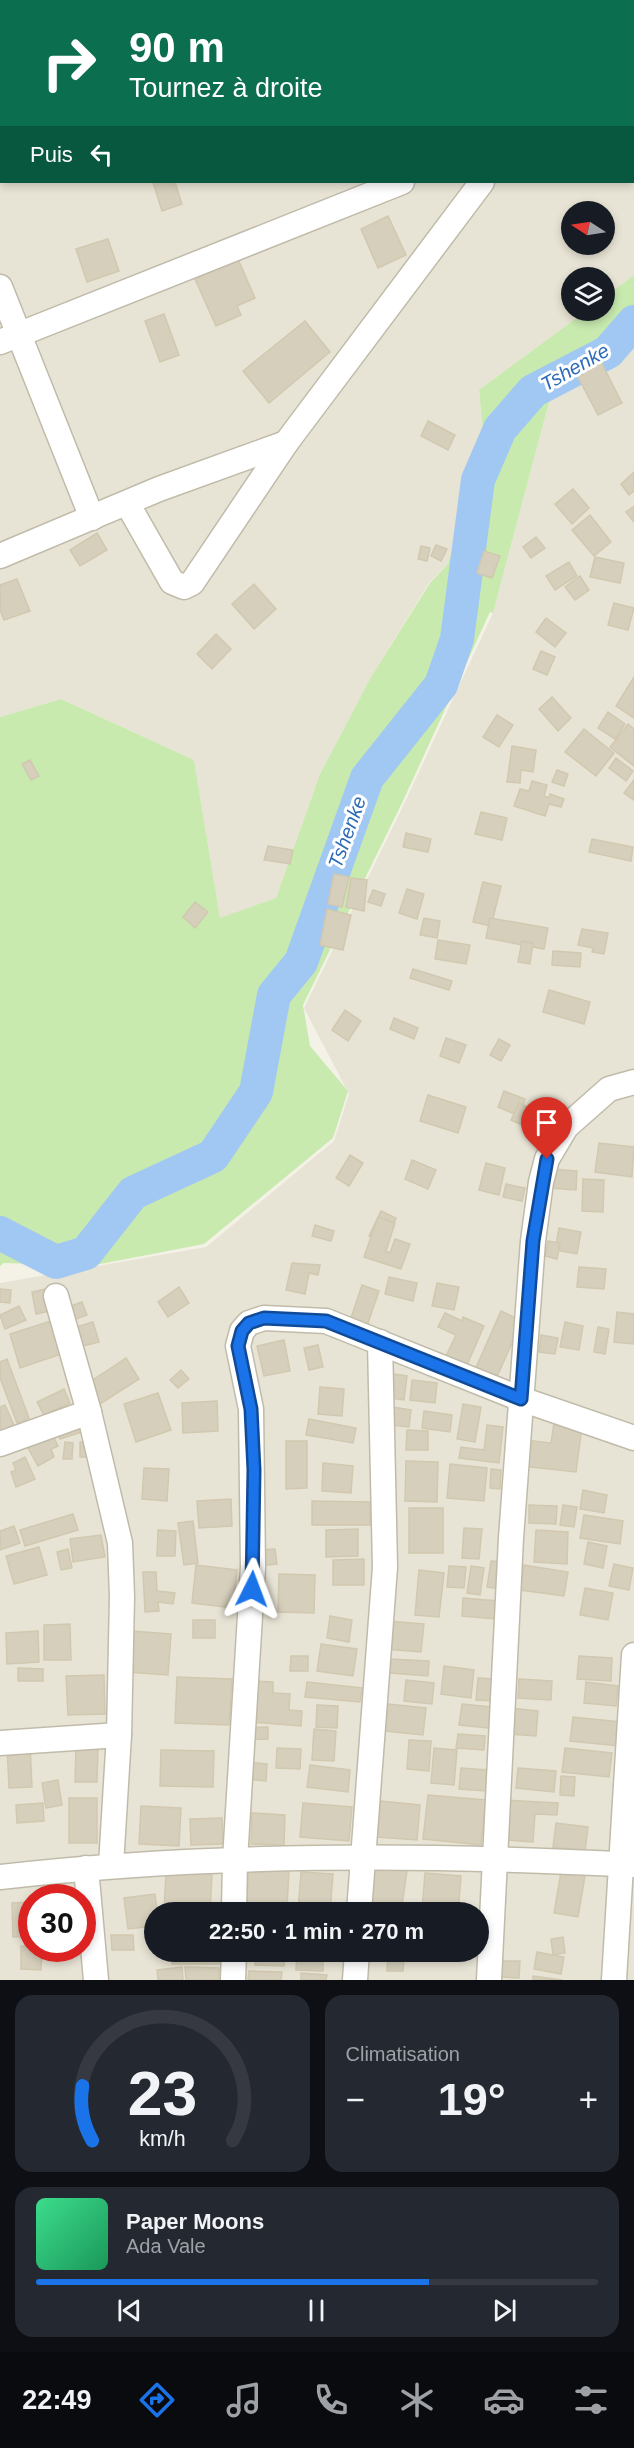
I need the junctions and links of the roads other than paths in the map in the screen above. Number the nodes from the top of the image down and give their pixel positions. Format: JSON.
{"nodes":[{"id":1,"x":396,"y":183,"type":"edge"},
{"id":2,"x":481,"y":183,"type":"edge"},
{"id":3,"x":348,"y":191,"type":"edge"},
{"id":4,"x":0,"y":287,"type":"edge"},
{"id":5,"x":9,"y":339,"type":"edge"},
{"id":6,"x":286,"y":443,"type":"junction"},
{"id":7,"x":128,"y":503,"type":"junction"},
{"id":8,"x":92,"y":518,"type":"junction"},
{"id":9,"x":0,"y":556,"type":"edge"},
{"id":10,"x":634,"y":1082,"type":"edge"},
{"id":11,"x":56,"y":1296,"type":"dead end"},
{"id":12,"x":380,"y":1342,"type":"junction"},
{"id":13,"x":521,"y":1399,"type":"junction"},
{"id":14,"x":88,"y":1412,"type":"junction"},
{"id":15,"x":634,"y":1438,"type":"edge"},
{"id":16,"x":0,"y":1444,"type":"edge"},
{"id":17,"x":634,"y":1655,"type":"edge"},
{"id":18,"x":119,"y":1735,"type":"junction"},
{"id":19,"x":0,"y":1743,"type":"edge"},
{"id":20,"x":362,"y":1856,"type":"junction"},
{"id":21,"x":495,"y":1859,"type":"junction"},
{"id":22,"x":235,"y":1860,"type":"junction"},
{"id":23,"x":111,"y":1865,"type":"junction"},
{"id":24,"x":628,"y":1865,"type":"edge"},
{"id":25,"x":86,"y":1868,"type":"junction"},
{"id":26,"x":0,"y":1877,"type":"edge"},
{"id":27,"x":234,"y":1902,"type":"edge"},
{"id":28,"x":360,"y":1902,"type":"edge"},
{"id":29,"x":234,"y":1962,"type":"edge"},
{"id":30,"x":357,"y":1962,"type":"edge"},
{"id":31,"x":96,"y":1980,"type":"edge"},
{"id":32,"x":233,"y":1980,"type":"edge"},
{"id":33,"x":356,"y":1980,"type":"edge"},
{"id":34,"x":489,"y":1980,"type":"edge"},
{"id":35,"x":614,"y":1980,"type":"edge"}],
"edges":[{"from":1,"to":3,"type":"street"},
{"from":2,"to":6,"type":"street"},
{"from":3,"to":5,"type":"street"},
{"from":4,"to":5,"type":"street"},
{"from":5,"to":8,"type":"street"},
{"from":6,"to":7,"type":"street"},
{"from":6,"to":7,"type":"street"},
{"from":7,"to":8,"type":"street"},
{"from":8,"to":9,"type":"street"},
{"from":10,"to":13,"type":"street"},
{"from":11,"to":14,"type":"street"},
{"from":12,"to":13,"type":"street"},
{"from":12,"to":20,"type":"street"},
{"from":12,"to":22,"type":"street"},
{"from":13,"to":15,"type":"street"},
{"from":13,"to":21,"type":"street"},
{"from":14,"to":16,"type":"street"},
{"from":14,"to":18,"type":"street"},
{"from":17,"to":24,"type":"street"},
{"from":18,"to":19,"type":"street"},
{"from":18,"to":23,"type":"street"},
{"from":20,"to":21,"type":"street"},
{"from":20,"to":22,"type":"street"},
{"from":20,"to":28,"type":"street"},
{"from":21,"to":24,"type":"street"},
{"from":21,"to":34,"type":"street"},
{"from":22,"to":23,"type":"street"},
{"from":22,"to":27,"type":"street"},
{"from":23,"to":25,"type":"street"},
{"from":24,"to":35,"type":"street"},
{"from":25,"to":26,"type":"street"},
{"from":25,"to":31,"type":"street"},
{"from":29,"to":32,"type":"street"},
{"from":30,"to":33,"type":"street"}]}
